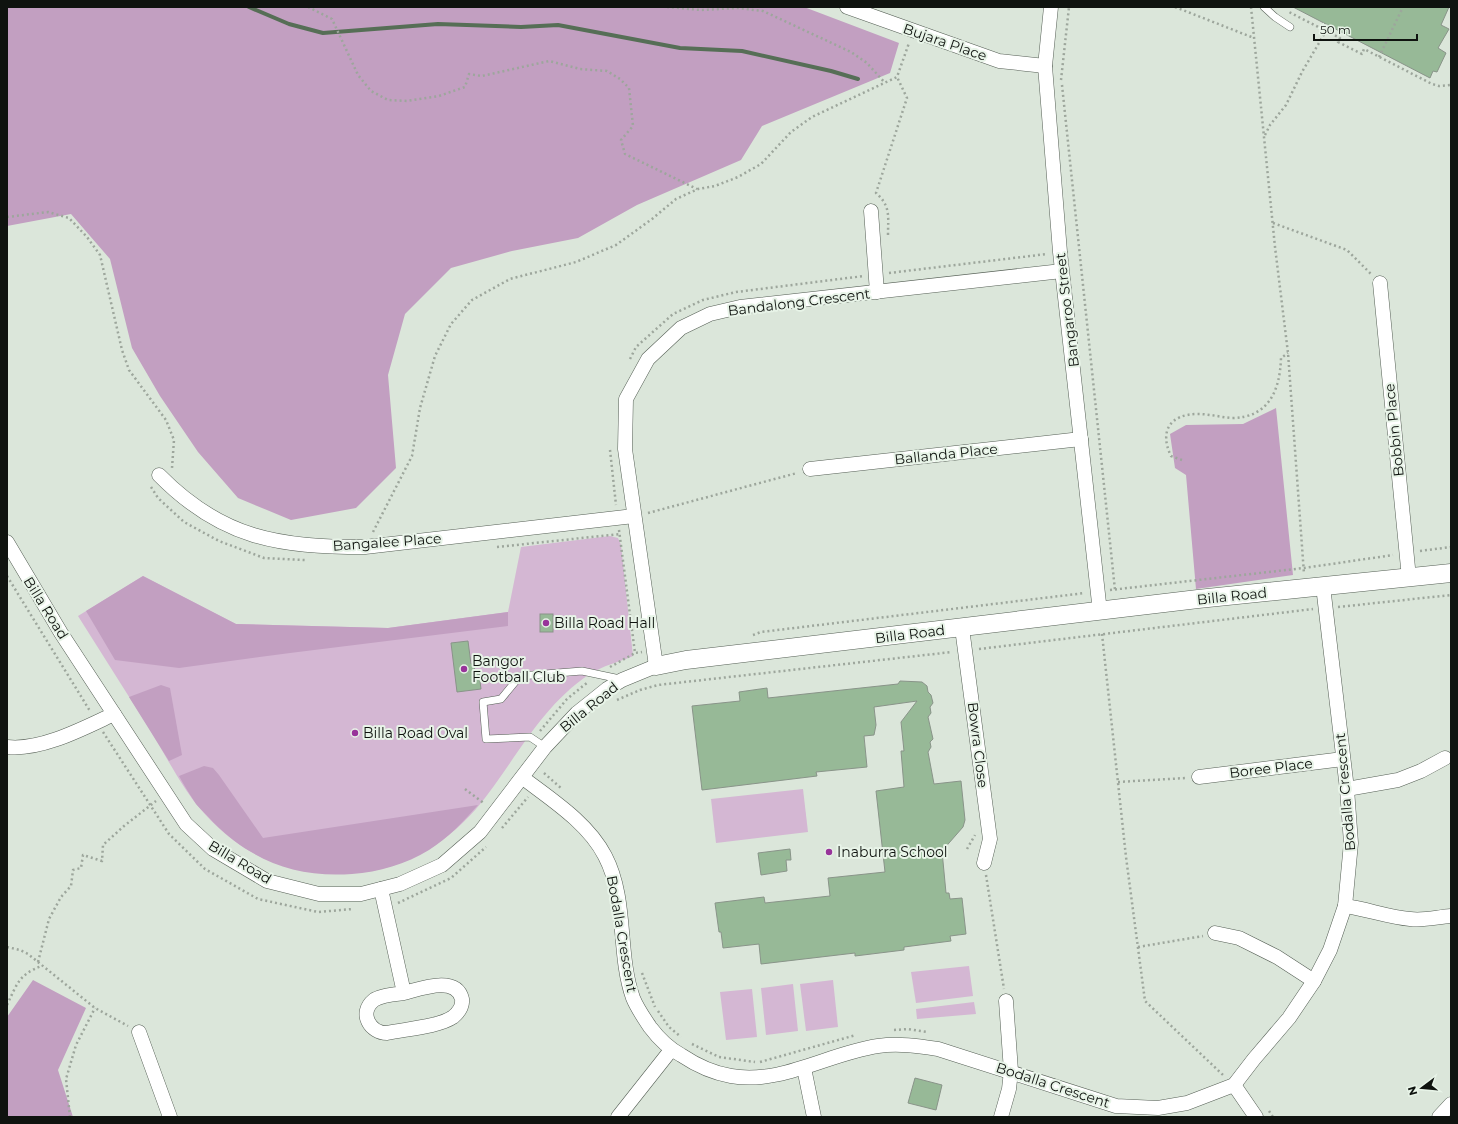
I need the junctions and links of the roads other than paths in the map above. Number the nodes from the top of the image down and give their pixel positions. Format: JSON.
{"nodes":[{"id":1,"x":847,"y":7,"type":"edge"},
{"id":2,"x":1051,"y":7,"type":"edge"},
{"id":3,"x":1264,"y":7,"type":"edge"},
{"id":4,"x":1290,"y":27,"type":"dead end"},
{"id":5,"x":1045,"y":66,"type":"junction"},
{"id":6,"x":871,"y":210,"type":"dead end"},
{"id":7,"x":1062,"y":271,"type":"junction"},
{"id":8,"x":1380,"y":283,"type":"road end"},
{"id":9,"x":877,"y":292,"type":"junction"},
{"id":10,"x":1081,"y":439,"type":"junction"},
{"id":11,"x":810,"y":469,"type":"road end"},
{"id":12,"x":164,"y":480,"type":"road end"},
{"id":13,"x":634,"y":516,"type":"junction"},
{"id":14,"x":7,"y":542,"type":"edge"},
{"id":15,"x":1451,"y":571,"type":"edge"},
{"id":16,"x":1430,"y":575,"type":"junction"},
{"id":17,"x":1451,"y":576,"type":"edge"},
{"id":18,"x":1408,"y":578,"type":"junction"},
{"id":19,"x":1314,"y":587,"type":"junction"},
{"id":20,"x":1100,"y":612,"type":"junction"},
{"id":21,"x":962,"y":628,"type":"junction"},
{"id":22,"x":655,"y":658,"type":"junction"},
{"id":23,"x":622,"y":680,"type":"junction"},
{"id":24,"x":114,"y":714,"type":"junction"},
{"id":25,"x":545,"y":747,"type":"junction"},
{"id":26,"x":7,"y":748,"type":"edge"},
{"id":27,"x":1446,"y":758,"type":"dead end"},
{"id":28,"x":1344,"y":759,"type":"junction"},
{"id":29,"x":1199,"y":777,"type":"road end"},
{"id":30,"x":523,"y":778,"type":"junction"},
{"id":31,"x":1347,"y":789,"type":"junction"},
{"id":32,"x":984,"y":863,"type":"road end"},
{"id":33,"x":381,"y":890,"type":"junction"},
{"id":34,"x":1345,"y":906,"type":"junction"},
{"id":35,"x":1451,"y":916,"type":"edge"},
{"id":36,"x":1215,"y":934,"type":"road end"},
{"id":37,"x":1314,"y":981,"type":"junction"},
{"id":38,"x":404,"y":993,"type":"junction"},
{"id":39,"x":1006,"y":1001,"type":"road end"},
{"id":40,"x":139,"y":1032,"type":"road end"},
{"id":41,"x":671,"y":1050,"type":"junction"},
{"id":42,"x":804,"y":1068,"type":"junction"},
{"id":43,"x":1010,"y":1071,"type":"junction"},
{"id":44,"x":1234,"y":1085,"type":"junction"},
{"id":45,"x":1451,"y":1104,"type":"edge"},
{"id":46,"x":170,"y":1117,"type":"edge"},
{"id":47,"x":618,"y":1117,"type":"edge"},
{"id":48,"x":814,"y":1117,"type":"edge"},
{"id":49,"x":1001,"y":1117,"type":"edge"},
{"id":50,"x":1256,"y":1117,"type":"edge"},
{"id":51,"x":1439,"y":1117,"type":"edge"}],
"edges":[{"from":1,"to":5,"type":"street","name":"Bujara Place"},
{"from":2,"to":5,"type":"street","name":"Bangaroo Street"},
{"from":3,"to":4,"type":"lane"},
{"from":5,"to":7,"type":"street","name":"Bangaroo Street"},
{"from":6,"to":9,"type":"street"},
{"from":7,"to":9,"type":"street","name":"Bandalong Crescent"},
{"from":7,"to":10,"type":"street","name":"Bangaroo Street"},
{"from":8,"to":18,"type":"street","name":"Bobbin Place"},
{"from":9,"to":13,"type":"street","name":"Bandalong Crescent"},
{"from":10,"to":11,"type":"street","name":"Ballanda Place"},
{"from":10,"to":20,"type":"street","name":"Bangaroo Street"},
{"from":12,"to":13,"type":"street","name":"Bangalee Place"},
{"from":13,"to":22,"type":"street","name":"Bandalong Crescent"},
{"from":14,"to":24,"type":"street","name":"Billa Road"},
{"from":15,"to":16,"type":"street"},
{"from":16,"to":17,"type":"street"},
{"from":16,"to":18,"type":"street","name":"Billa Road"},
{"from":18,"to":19,"type":"street","name":"Billa Road"},
{"from":19,"to":20,"type":"street","name":"Billa Road"},
{"from":19,"to":28,"type":"street","name":"Bodalla Crescent"},
{"from":20,"to":21,"type":"street","name":"Billa Road"},
{"from":21,"to":22,"type":"street","name":"Billa Road"},
{"from":21,"to":32,"type":"street","name":"Bowra Close"},
{"from":22,"to":23,"type":"street","name":"Billa Road"},
{"from":23,"to":25,"type":"street","name":"Billa Road"},
{"from":23,"to":25,"type":"lane"},
{"from":24,"to":26,"type":"street"},
{"from":24,"to":33,"type":"street","name":"Billa Road"},
{"from":25,"to":30,"type":"street","name":"Billa Road"},
{"from":27,"to":31,"type":"street"},
{"from":28,"to":29,"type":"street","name":"Boree Place"},
{"from":28,"to":31,"type":"street","name":"Bodalla Crescent"},
{"from":30,"to":33,"type":"street","name":"Billa Road"},
{"from":30,"to":41,"type":"street","name":"Bodalla Crescent"},
{"from":31,"to":34,"type":"street","name":"Bodalla Crescent"},
{"from":33,"to":38,"type":"street"},
{"from":34,"to":35,"type":"street"},
{"from":34,"to":37,"type":"street","name":"Bodalla Crescent"},
{"from":36,"to":37,"type":"street"},
{"from":37,"to":44,"type":"street","name":"Bodalla Crescent"},
{"from":38,"to":38,"type":"street"},
{"from":39,"to":43,"type":"street"},
{"from":40,"to":46,"type":"street"},
{"from":41,"to":42,"type":"street","name":"Bodalla Crescent"},
{"from":41,"to":47,"type":"street"},
{"from":42,"to":43,"type":"street","name":"Bodalla Crescent"},
{"from":42,"to":48,"type":"street"},
{"from":43,"to":44,"type":"street","name":"Bodalla Crescent"},
{"from":43,"to":49,"type":"street"},
{"from":44,"to":50,"type":"street"},
{"from":45,"to":51,"type":"street"}]}
